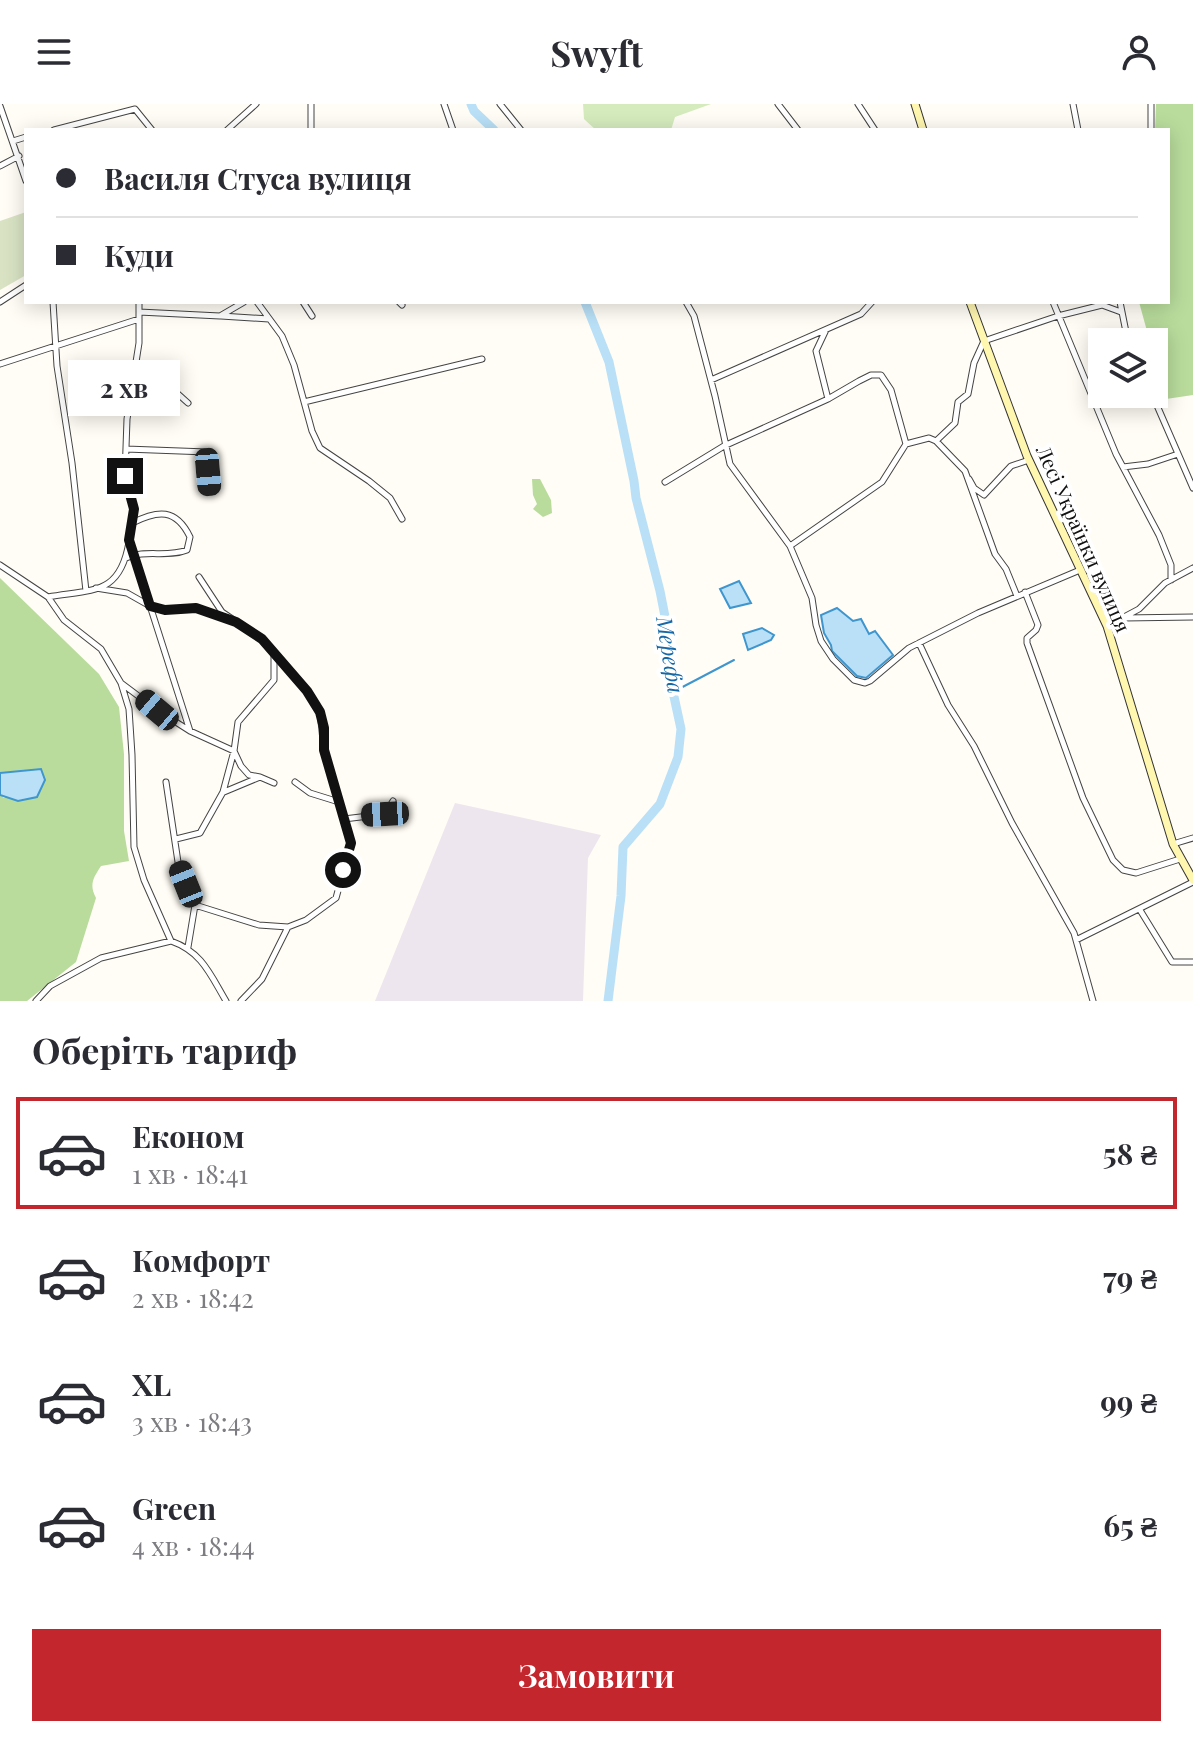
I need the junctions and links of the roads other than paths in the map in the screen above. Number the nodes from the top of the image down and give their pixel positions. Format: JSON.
{"nodes":[{"id":1,"x":256,"y":104,"type":"edge"},
{"id":2,"x":311,"y":104,"type":"edge"},
{"id":3,"x":444,"y":104,"type":"edge"},
{"id":4,"x":500,"y":104,"type":"edge"},
{"id":5,"x":778,"y":104,"type":"edge"},
{"id":6,"x":858,"y":104,"type":"edge"},
{"id":7,"x":915,"y":104,"type":"edge"},
{"id":8,"x":1073,"y":104,"type":"edge"},
{"id":9,"x":1151,"y":104,"type":"edge"},
{"id":10,"x":0,"y":106,"type":"edge"},
{"id":11,"x":920,"y":120,"type":"junction"},
{"id":12,"x":62,"y":128,"type":"edge"},
{"id":13,"x":150,"y":128,"type":"edge"},
{"id":14,"x":229,"y":128,"type":"edge"},
{"id":15,"x":311,"y":128,"type":"edge"},
{"id":16,"x":452,"y":128,"type":"edge"},
{"id":17,"x":519,"y":128,"type":"edge"},
{"id":18,"x":796,"y":128,"type":"edge"},
{"id":19,"x":874,"y":128,"type":"edge"},
{"id":20,"x":917,"y":128,"type":"edge"},
{"id":21,"x":922,"y":128,"type":"edge"},
{"id":22,"x":1078,"y":128,"type":"edge"},
{"id":23,"x":1151,"y":128,"type":"edge"},
{"id":24,"x":24,"y":138,"type":"edge"},
{"id":25,"x":13,"y":141,"type":"junction"},
{"id":26,"x":19,"y":156,"type":"junction"},
{"id":27,"x":13,"y":161,"type":"junction"},
{"id":28,"x":0,"y":166,"type":"edge"},
{"id":29,"x":23,"y":169,"type":"junction"},
{"id":30,"x":24,"y":173,"type":"edge"},
{"id":31,"x":24,"y":286,"type":"edge"},
{"id":32,"x":0,"y":302,"type":"edge"},
{"id":33,"x":53,"y":304,"type":"edge"},
{"id":34,"x":139,"y":304,"type":"edge"},
{"id":35,"x":241,"y":304,"type":"edge"},
{"id":36,"x":258,"y":304,"type":"edge"},
{"id":37,"x":304,"y":304,"type":"edge"},
{"id":38,"x":687,"y":304,"type":"edge"},
{"id":39,"x":870,"y":304,"type":"edge"},
{"id":40,"x":971,"y":304,"type":"edge"},
{"id":41,"x":1054,"y":304,"type":"edge"},
{"id":42,"x":1120,"y":304,"type":"edge"},
{"id":43,"x":1102,"y":305,"type":"joint"},
{"id":44,"x":1121,"y":312,"type":"junction"},
{"id":45,"x":139,"y":316,"type":"junction"},
{"id":46,"x":220,"y":316,"type":"junction"},
{"id":47,"x":312,"y":316,"type":"dead end"},
{"id":48,"x":1058,"y":316,"type":"junction"},
{"id":49,"x":269,"y":319,"type":"junction"},
{"id":50,"x":1125,"y":328,"type":"edge"},
{"id":51,"x":825,"y":330,"type":"junction"},
{"id":52,"x":984,"y":341,"type":"junction"},
{"id":53,"x":56,"y":347,"type":"junction"},
{"id":54,"x":482,"y":359,"type":"dead end"},
{"id":55,"x":0,"y":364,"type":"edge"},
{"id":56,"x":135,"y":367,"type":"junction"},
{"id":57,"x":711,"y":380,"type":"junction"},
{"id":58,"x":828,"y":399,"type":"junction"},
{"id":59,"x":304,"y":402,"type":"junction"},
{"id":60,"x":188,"y":403,"type":"dead end"},
{"id":61,"x":1158,"y":408,"type":"edge"},
{"id":62,"x":936,"y":441,"type":"junction"},
{"id":63,"x":906,"y":444,"type":"junction"},
{"id":64,"x":724,"y":446,"type":"junction"},
{"id":65,"x":126,"y":449,"type":"junction"},
{"id":66,"x":1178,"y":454,"type":"junction"},
{"id":67,"x":1029,"y":460,"type":"junction"},
{"id":68,"x":1123,"y":467,"type":"junction"},
{"id":69,"x":965,"y":471,"type":"junction"},
{"id":70,"x":665,"y":482,"type":"dead end"},
{"id":71,"x":1193,"y":488,"type":"edge"},
{"id":72,"x":210,"y":491,"type":"dead end"},
{"id":73,"x":402,"y":519,"type":"dead end"},
{"id":74,"x":132,"y":523,"type":"junction"},
{"id":75,"x":129,"y":540,"type":"junction"},
{"id":76,"x":790,"y":546,"type":"junction"},
{"id":77,"x":134,"y":555,"type":"junction"},
{"id":78,"x":126,"y":558,"type":"junction"},
{"id":79,"x":0,"y":565,"type":"edge"},
{"id":80,"x":1193,"y":568,"type":"edge"},
{"id":81,"x":1081,"y":570,"type":"junction"},
{"id":82,"x":199,"y":577,"type":"dead end"},
{"id":83,"x":1171,"y":580,"type":"junction"},
{"id":84,"x":96,"y":588,"type":"junction"},
{"id":85,"x":86,"y":591,"type":"junction"},
{"id":86,"x":1025,"y":592,"type":"junction"},
{"id":87,"x":1017,"y":596,"type":"junction"},
{"id":88,"x":48,"y":597,"type":"junction"},
{"id":89,"x":150,"y":606,"type":"junction"},
{"id":90,"x":1193,"y":617,"type":"edge"},
{"id":91,"x":1123,"y":618,"type":"junction"},
{"id":92,"x":236,"y":622,"type":"junction"},
{"id":93,"x":1107,"y":626,"type":"junction"},
{"id":94,"x":919,"y":643,"type":"junction"},
{"id":95,"x":274,"y":654,"type":"junction"},
{"id":96,"x":121,"y":683,"type":"junction"},
{"id":97,"x":190,"y":731,"type":"junction"},
{"id":98,"x":234,"y":751,"type":"junction"},
{"id":99,"x":260,"y":777,"type":"junction"},
{"id":100,"x":166,"y":782,"type":"dead end"},
{"id":101,"x":295,"y":782,"type":"dead end"},
{"id":102,"x":274,"y":783,"type":"dead end"},
{"id":103,"x":223,"y":792,"type":"junction"},
{"id":104,"x":393,"y":801,"type":"dead end"},
{"id":105,"x":340,"y":803,"type":"junction"},
{"id":106,"x":344,"y":819,"type":"junction"},
{"id":107,"x":1193,"y":838,"type":"edge"},
{"id":108,"x":176,"y":839,"type":"junction"},
{"id":109,"x":1173,"y":844,"type":"junction"},
{"id":110,"x":1180,"y":859,"type":"junction"},
{"id":111,"x":1193,"y":881,"type":"edge"},
{"id":112,"x":195,"y":905,"type":"junction"},
{"id":113,"x":1140,"y":910,"type":"junction"},
{"id":114,"x":288,"y":927,"type":"junction"},
{"id":115,"x":1076,"y":940,"type":"junction"},
{"id":116,"x":171,"y":941,"type":"junction"},
{"id":117,"x":188,"y":947,"type":"junction"},
{"id":118,"x":1193,"y":962,"type":"edge"},
{"id":119,"x":45,"y":993,"type":"junction"},
{"id":120,"x":36,"y":1001,"type":"edge"},
{"id":121,"x":50,"y":1001,"type":"edge"},
{"id":122,"x":226,"y":1001,"type":"edge"},
{"id":123,"x":241,"y":1001,"type":"edge"},
{"id":124,"x":1093,"y":1001,"type":"edge"}],
"edges":[{"from":1,"to":14,"type":"street"},
{"from":2,"to":15,"type":"street"},
{"from":3,"to":16,"type":"street"},
{"from":4,"to":17,"type":"street"},
{"from":5,"to":18,"type":"street"},
{"from":6,"to":19,"type":"street"},
{"from":7,"to":11,"type":"street"},
{"from":8,"to":22,"type":"street"},
{"from":9,"to":23,"type":"street"},
{"from":10,"to":25,"type":"street"},
{"from":11,"to":20,"type":"street"},
{"from":11,"to":21,"type":"street"},
{"from":12,"to":13,"type":"street"},
{"from":24,"to":25,"type":"street"},
{"from":25,"to":26,"type":"street"},
{"from":26,"to":27,"type":"street"},
{"from":26,"to":29,"type":"street"},
{"from":27,"to":28,"type":"street"},
{"from":27,"to":29,"type":"street"},
{"from":29,"to":30,"type":"street"},
{"from":31,"to":32,"type":"street"},
{"from":33,"to":53,"type":"street"},
{"from":34,"to":45,"type":"street"},
{"from":35,"to":46,"type":"street"},
{"from":36,"to":49,"type":"street"},
{"from":37,"to":47,"type":"street"},
{"from":38,"to":57,"type":"street"},
{"from":39,"to":51,"type":"street"},
{"from":40,"to":52,"type":"street","name":"Лесі Українки вулиця"},
{"from":41,"to":48,"type":"street"},
{"from":42,"to":44,"type":"street"},
{"from":43,"to":44,"type":"street"},
{"from":43,"to":48,"type":"street"},
{"from":44,"to":50,"type":"street"},
{"from":45,"to":46,"type":"street"},
{"from":45,"to":53,"type":"street"},
{"from":45,"to":56,"type":"street"},
{"from":46,"to":49,"type":"street"},
{"from":48,"to":52,"type":"street"},
{"from":48,"to":68,"type":"street"},
{"from":49,"to":59,"type":"street"},
{"from":51,"to":57,"type":"street"},
{"from":51,"to":58,"type":"street"},
{"from":52,"to":62,"type":"street"},
{"from":52,"to":67,"type":"street","name":"Лесі Українки вулиця"},
{"from":53,"to":55,"type":"street"},
{"from":53,"to":85,"type":"street"},
{"from":54,"to":59,"type":"street"},
{"from":56,"to":60,"type":"street"},
{"from":56,"to":65,"type":"street"},
{"from":57,"to":64,"type":"street"},
{"from":58,"to":63,"type":"street"},
{"from":58,"to":64,"type":"street"},
{"from":59,"to":73,"type":"street"},
{"from":61,"to":66,"type":"street"},
{"from":62,"to":63,"type":"street"},
{"from":62,"to":69,"type":"street"},
{"from":63,"to":76,"type":"street"},
{"from":64,"to":70,"type":"street"},
{"from":64,"to":76,"type":"street"},
{"from":65,"to":72,"type":"street"},
{"from":65,"to":74,"type":"street"},
{"from":66,"to":68,"type":"street"},
{"from":66,"to":71,"type":"street"},
{"from":67,"to":69,"type":"street"},
{"from":67,"to":81,"type":"street","name":"Лесі Українки вулиця"},
{"from":68,"to":83,"type":"street"},
{"from":69,"to":87,"type":"street"},
{"from":74,"to":75,"type":"street"},
{"from":74,"to":77,"type":"street"},
{"from":75,"to":77,"type":"street"},
{"from":75,"to":78,"type":"street"},
{"from":76,"to":94,"type":"street"},
{"from":77,"to":78,"type":"street"},
{"from":77,"to":89,"type":"street"},
{"from":78,"to":84,"type":"street"},
{"from":79,"to":88,"type":"street"},
{"from":80,"to":83,"type":"street"},
{"from":81,"to":86,"type":"street"},
{"from":81,"to":93,"type":"street","name":"Лесі Українки вулиця"},
{"from":82,"to":92,"type":"street"},
{"from":83,"to":91,"type":"street"},
{"from":84,"to":85,"type":"street"},
{"from":84,"to":89,"type":"street"},
{"from":85,"to":88,"type":"street"},
{"from":86,"to":87,"type":"street"},
{"from":86,"to":110,"type":"street"},
{"from":87,"to":94,"type":"street"},
{"from":88,"to":96,"type":"street"},
{"from":89,"to":92,"type":"street"},
{"from":89,"to":97,"type":"street"},
{"from":90,"to":91,"type":"street"},
{"from":91,"to":93,"type":"street"},
{"from":92,"to":95,"type":"street"},
{"from":93,"to":109,"type":"street","name":"Лесі Українки вулиця"},
{"from":94,"to":115,"type":"street"},
{"from":95,"to":98,"type":"street"},
{"from":95,"to":105,"type":"street"},
{"from":96,"to":97,"type":"street"},
{"from":96,"to":116,"type":"street"},
{"from":97,"to":98,"type":"street"},
{"from":98,"to":99,"type":"street"},
{"from":98,"to":103,"type":"street"},
{"from":99,"to":102,"type":"street"},
{"from":99,"to":103,"type":"street"},
{"from":100,"to":108,"type":"street"},
{"from":101,"to":105,"type":"street"},
{"from":103,"to":108,"type":"street"},
{"from":104,"to":106,"type":"street"},
{"from":105,"to":106,"type":"street"},
{"from":106,"to":114,"type":"street"},
{"from":107,"to":109,"type":"street"},
{"from":108,"to":112,"type":"street"},
{"from":109,"to":110,"type":"street","name":"Лесі Українки вулиця"},
{"from":110,"to":111,"type":"street","name":"Лесі Українки вулиця"},
{"from":111,"to":113,"type":"street"},
{"from":112,"to":114,"type":"street"},
{"from":112,"to":117,"type":"street"},
{"from":113,"to":115,"type":"street"},
{"from":113,"to":118,"type":"street"},
{"from":114,"to":123,"type":"street"},
{"from":115,"to":124,"type":"street"},
{"from":116,"to":117,"type":"street"},
{"from":116,"to":119,"type":"street"},
{"from":117,"to":122,"type":"street"},
{"from":119,"to":120,"type":"street"},
{"from":119,"to":121,"type":"street"}]}
